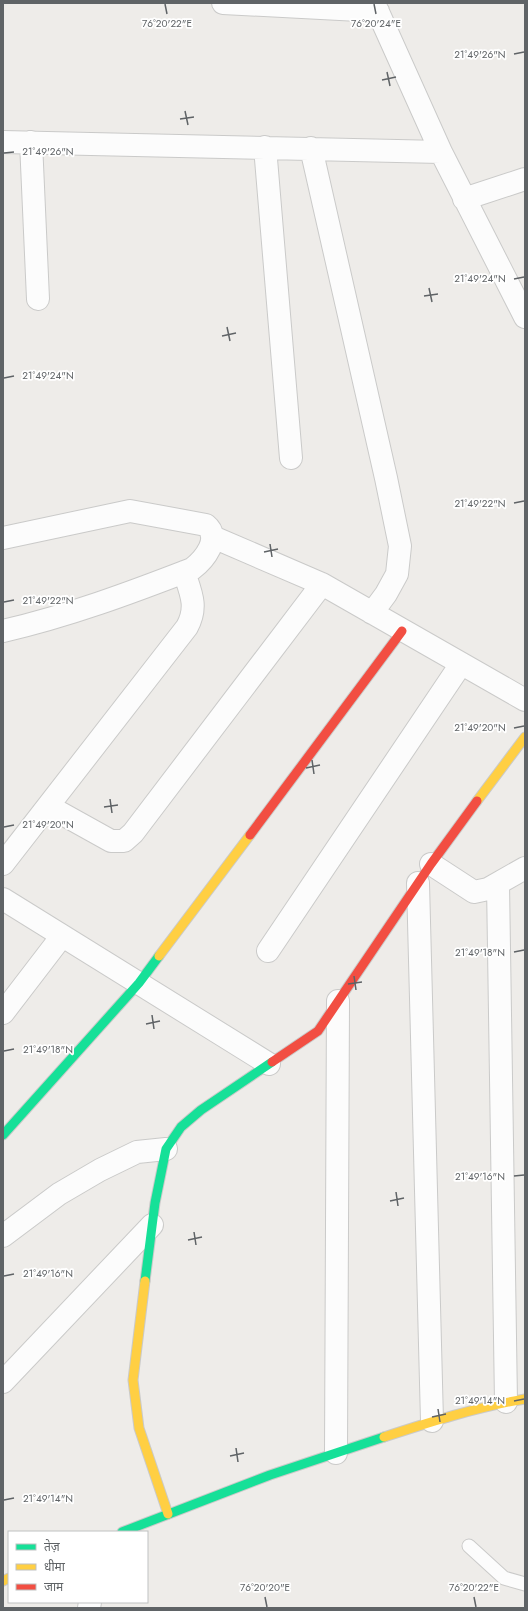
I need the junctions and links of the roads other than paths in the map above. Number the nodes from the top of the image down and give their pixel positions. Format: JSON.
{"nodes":[{"id":1,"x":223,"y":3,"type":"edge"},
{"id":2,"x":376,"y":7,"type":"edge"},
{"id":3,"x":3,"y":142,"type":"edge"},
{"id":4,"x":31,"y":142,"type":"junction"},
{"id":5,"x":265,"y":147,"type":"junction"},
{"id":6,"x":311,"y":148,"type":"junction"},
{"id":7,"x":441,"y":152,"type":"junction"},
{"id":8,"x":525,"y":179,"type":"edge"},
{"id":9,"x":464,"y":199,"type":"junction"},
{"id":10,"x":38,"y":299,"type":"dead end"},
{"id":11,"x":525,"y":317,"type":"edge"},
{"id":12,"x":290,"y":458,"type":"dead end"},
{"id":13,"x":213,"y":537,"type":"junction"},
{"id":14,"x":3,"y":538,"type":"edge"},
{"id":15,"x":184,"y":572,"type":"junction"},
{"id":16,"x":322,"y":584,"type":"junction"},
{"id":17,"x":372,"y":613,"type":"junction"},
{"id":18,"x":3,"y":631,"type":"edge"},
{"id":19,"x":402,"y":631,"type":"junction"},
{"id":20,"x":461,"y":664,"type":"junction"},
{"id":21,"x":525,"y":700,"type":"edge"},
{"id":22,"x":525,"y":737,"type":"edge"},
{"id":23,"x":48,"y":806,"type":"junction"},
{"id":24,"x":3,"y":864,"type":"edge"},
{"id":25,"x":431,"y":864,"type":"junction"},
{"id":26,"x":525,"y":868,"type":"edge"},
{"id":27,"x":418,"y":883,"type":"junction"},
{"id":28,"x":498,"y":884,"type":"junction"},
{"id":29,"x":3,"y":899,"type":"edge"},
{"id":30,"x":62,"y":936,"type":"junction"},
{"id":31,"x":268,"y":951,"type":"dead end"},
{"id":32,"x":139,"y":983,"type":"junction"},
{"id":33,"x":338,"y":1001,"type":"junction"},
{"id":34,"x":3,"y":1013,"type":"edge"},
{"id":35,"x":269,"y":1064,"type":"junction"},
{"id":36,"x":3,"y":1135,"type":"edge"},
{"id":37,"x":166,"y":1149,"type":"junction"},
{"id":38,"x":152,"y":1225,"type":"junction"},
{"id":39,"x":3,"y":1236,"type":"edge"},
{"id":40,"x":3,"y":1382,"type":"edge"},
{"id":41,"x":516,"y":1401,"type":"edge"},
{"id":42,"x":432,"y":1421,"type":"junction"},
{"id":43,"x":336,"y":1453,"type":"junction"},
{"id":44,"x":168,"y":1514,"type":"junction"},
{"id":45,"x":125,"y":1531,"type":"edge"},
{"id":46,"x":469,"y":1546,"type":"dead end"},
{"id":47,"x":525,"y":1584,"type":"edge"}],
"edges":[{"from":1,"to":2,"type":"street"},
{"from":2,"to":7,"type":"street"},
{"from":3,"to":4,"type":"street"},
{"from":4,"to":5,"type":"street"},
{"from":4,"to":10,"type":"street"},
{"from":5,"to":6,"type":"street"},
{"from":5,"to":12,"type":"street"},
{"from":6,"to":7,"type":"street"},
{"from":6,"to":17,"type":"street"},
{"from":7,"to":9,"type":"street"},
{"from":8,"to":9,"type":"street"},
{"from":9,"to":11,"type":"street"},
{"from":13,"to":14,"type":"street"},
{"from":13,"to":15,"type":"street"},
{"from":13,"to":16,"type":"street"},
{"from":15,"to":18,"type":"street"},
{"from":15,"to":23,"type":"street"},
{"from":16,"to":17,"type":"street"},
{"from":16,"to":23,"type":"street"},
{"from":17,"to":19,"type":"street"},
{"from":19,"to":20,"type":"street"},
{"from":19,"to":32,"type":"street"},
{"from":20,"to":21,"type":"street"},
{"from":20,"to":31,"type":"street"},
{"from":22,"to":25,"type":"street"},
{"from":23,"to":24,"type":"street"},
{"from":25,"to":27,"type":"street"},
{"from":25,"to":28,"type":"street"},
{"from":26,"to":28,"type":"street"},
{"from":27,"to":33,"type":"street"},
{"from":27,"to":42,"type":"street"},
{"from":28,"to":41,"type":"street"},
{"from":29,"to":30,"type":"street"},
{"from":30,"to":32,"type":"street"},
{"from":30,"to":34,"type":"street"},
{"from":32,"to":35,"type":"street"},
{"from":32,"to":36,"type":"street"},
{"from":33,"to":35,"type":"street"},
{"from":33,"to":43,"type":"street"},
{"from":35,"to":37,"type":"street"},
{"from":37,"to":38,"type":"street"},
{"from":37,"to":39,"type":"street"},
{"from":38,"to":40,"type":"street"},
{"from":38,"to":44,"type":"street"},
{"from":41,"to":42,"type":"street"},
{"from":42,"to":43,"type":"street"},
{"from":43,"to":44,"type":"street"},
{"from":44,"to":45,"type":"street"},
{"from":46,"to":47,"type":"lane"}]}
